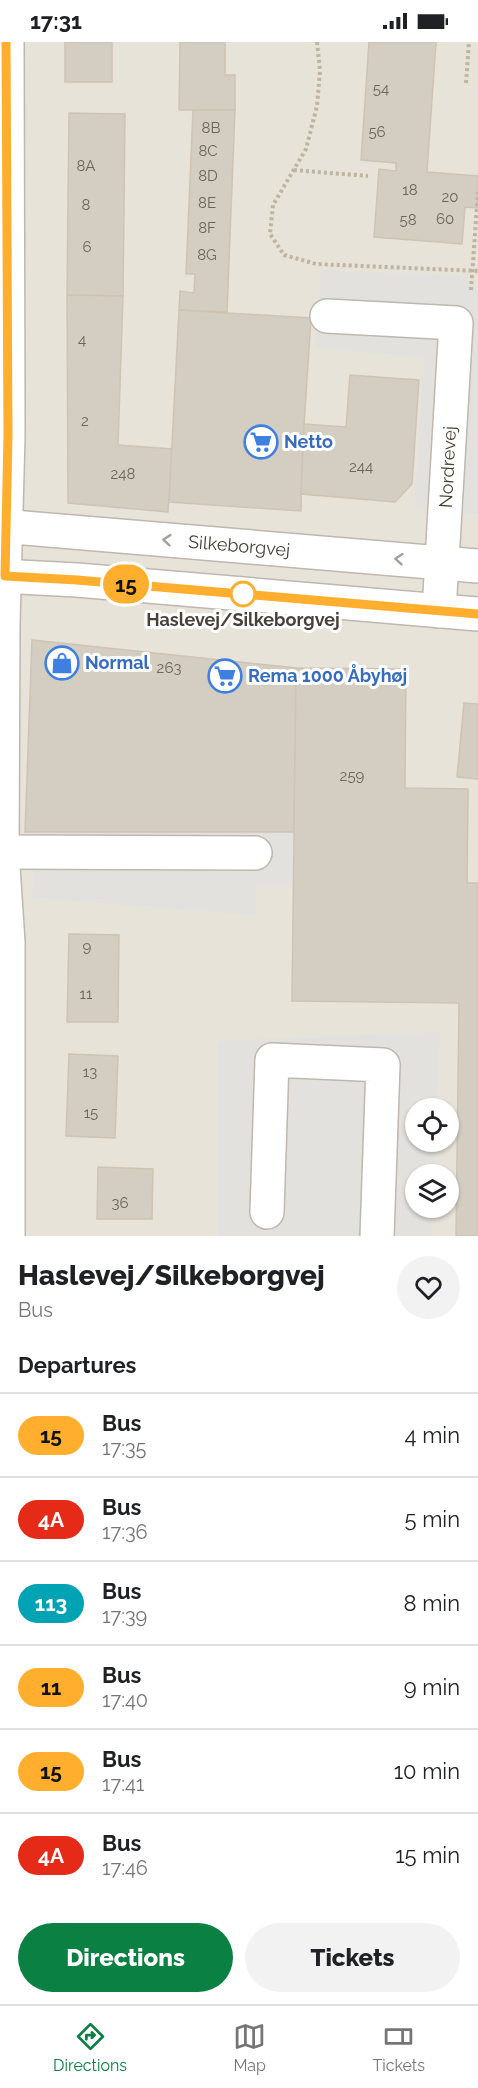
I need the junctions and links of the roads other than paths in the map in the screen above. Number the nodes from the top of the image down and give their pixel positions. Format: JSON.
{"nodes":[{"id":1,"x":4,"y":61,"type":"edge"},
{"id":2,"x":327,"y":316,"type":"dead end"},
{"id":3,"x":3,"y":526,"type":"edge"},
{"id":4,"x":442,"y":562,"type":"junction"},
{"id":5,"x":478,"y":566,"type":"edge"},
{"id":6,"x":2,"y":576,"type":"edge"},
{"id":7,"x":439,"y":611,"type":"junction"},
{"id":8,"x":478,"y":614,"type":"edge"},
{"id":9,"x":2,"y":852,"type":"junction"},
{"id":10,"x":255,"y":853,"type":"dead end"},
{"id":11,"x":4,"y":942,"type":"edge"},
{"id":12,"x":4,"y":1126,"type":"edge"},
{"id":13,"x":267,"y":1212,"type":"dead end"},
{"id":14,"x":8,"y":1236,"type":"edge"},
{"id":15,"x":377,"y":1236,"type":"edge"}],
"edges":[{"from":1,"to":3,"type":"street"},
{"from":2,"to":4,"type":"street","name":"Nordrevej"},
{"from":4,"to":3,"type":"street","name":"Silkeborgvej","one_way":true},
{"from":3,"to":6,"type":"street"},
{"from":4,"to":5,"type":"street","name":"Silkeborgvej"},
{"from":4,"to":7,"type":"street","name":"Nordrevej"},
{"from":6,"to":7,"type":"street"},
{"from":6,"to":9,"type":"street"},
{"from":7,"to":8,"type":"street"},
{"from":9,"to":10,"type":"street"},
{"from":9,"to":11,"type":"street"},
{"from":11,"to":12,"type":"street"},
{"from":12,"to":14,"type":"street"},
{"from":13,"to":15,"type":"street"}]}
